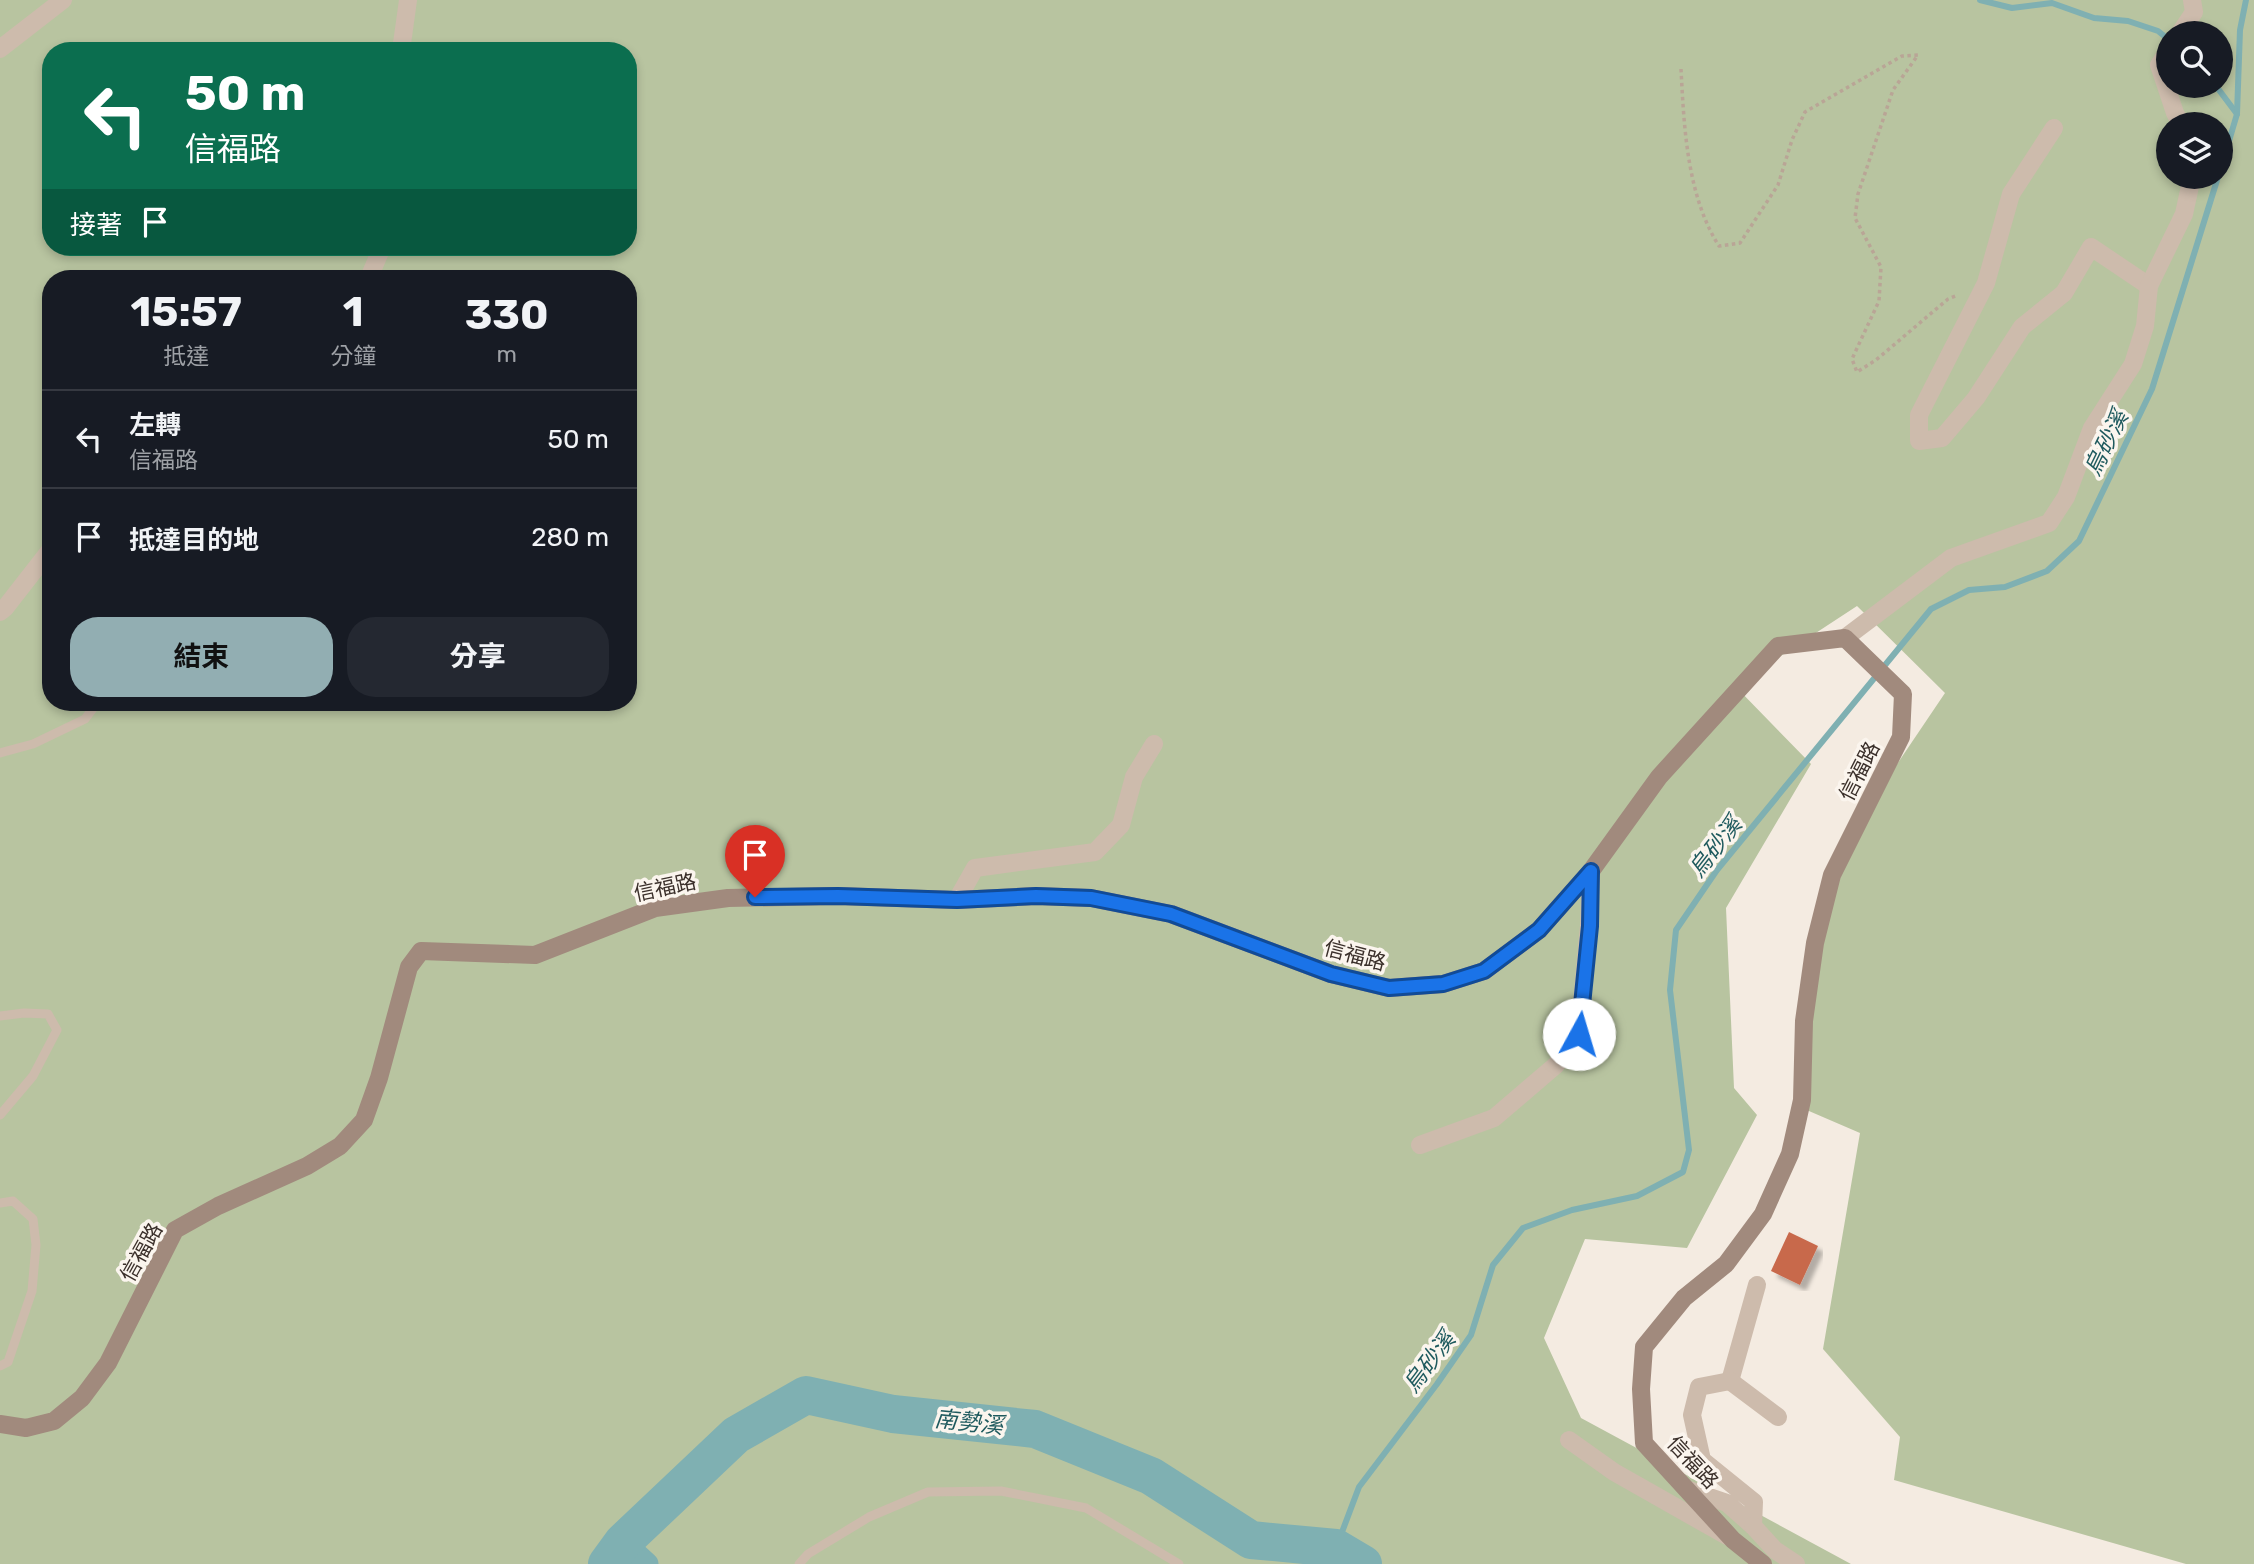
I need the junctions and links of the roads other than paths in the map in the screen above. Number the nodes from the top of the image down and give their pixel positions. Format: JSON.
{"nodes":[{"id":1,"x":63,"y":0,"type":"edge"},
{"id":2,"x":408,"y":0,"type":"edge"},
{"id":3,"x":2192,"y":0,"type":"edge"},
{"id":4,"x":2188,"y":21,"type":"edge"},
{"id":5,"x":402,"y":42,"type":"edge"},
{"id":6,"x":0,"y":49,"type":"edge"},
{"id":7,"x":2054,"y":128,"type":"dead end"},
{"id":8,"x":2190,"y":189,"type":"edge"},
{"id":9,"x":2149,"y":286,"type":"junction"},
{"id":10,"x":42,"y":561,"type":"edge"},
{"id":11,"x":0,"y":612,"type":"edge"},
{"id":12,"x":1845,"y":638,"type":"junction"},
{"id":13,"x":91,"y":711,"type":"edge"},
{"id":14,"x":1154,"y":744,"type":"dead end"},
{"id":15,"x":0,"y":753,"type":"edge"},
{"id":16,"x":1591,"y":871,"type":"junction"},
{"id":17,"x":957,"y":900,"type":"junction"},
{"id":18,"x":0,"y":1016,"type":"edge"},
{"id":19,"x":0,"y":1115,"type":"edge"},
{"id":20,"x":1420,"y":1145,"type":"dead end"},
{"id":21,"x":0,"y":1203,"type":"edge"},
{"id":22,"x":1757,"y":1285,"type":"dead end"},
{"id":23,"x":0,"y":1366,"type":"edge"},
{"id":24,"x":1730,"y":1381,"type":"junction"},
{"id":25,"x":1778,"y":1417,"type":"dead end"},
{"id":26,"x":0,"y":1424,"type":"edge"},
{"id":27,"x":1569,"y":1440,"type":"dead end"},
{"id":28,"x":1689,"y":1490,"type":"junction"},
{"id":29,"x":1753,"y":1526,"type":"junction"},
{"id":30,"x":1733,"y":1539,"type":"junction"},
{"id":31,"x":799,"y":1564,"type":"edge"},
{"id":32,"x":1179,"y":1564,"type":"edge"},
{"id":33,"x":1763,"y":1564,"type":"edge"},
{"id":34,"x":1796,"y":1564,"type":"edge"}],
"edges":[{"from":1,"to":6,"type":"street"},
{"from":2,"to":5,"type":"street"},
{"from":3,"to":4,"type":"street"},
{"from":7,"to":9,"type":"street"},
{"from":8,"to":9,"type":"street"},
{"from":9,"to":12,"type":"street"},
{"from":10,"to":11,"type":"street"},
{"from":12,"to":16,"type":"street","name":"信福路"},
{"from":12,"to":28,"type":"street","name":"信福路"},
{"from":13,"to":15,"type":"lane"},
{"from":14,"to":17,"type":"street"},
{"from":16,"to":17,"type":"street","name":"信福路"},
{"from":16,"to":20,"type":"street"},
{"from":17,"to":26,"type":"street","name":"信福路"},
{"from":18,"to":19,"type":"lane"},
{"from":21,"to":23,"type":"lane"},
{"from":22,"to":24,"type":"street"},
{"from":24,"to":25,"type":"street"},
{"from":24,"to":29,"type":"street"},
{"from":27,"to":30,"type":"street"},
{"from":28,"to":29,"type":"street"},
{"from":28,"to":30,"type":"street","name":"信福路"},
{"from":29,"to":34,"type":"street"},
{"from":30,"to":33,"type":"street","name":"信福路"},
{"from":31,"to":32,"type":"lane"}]}
